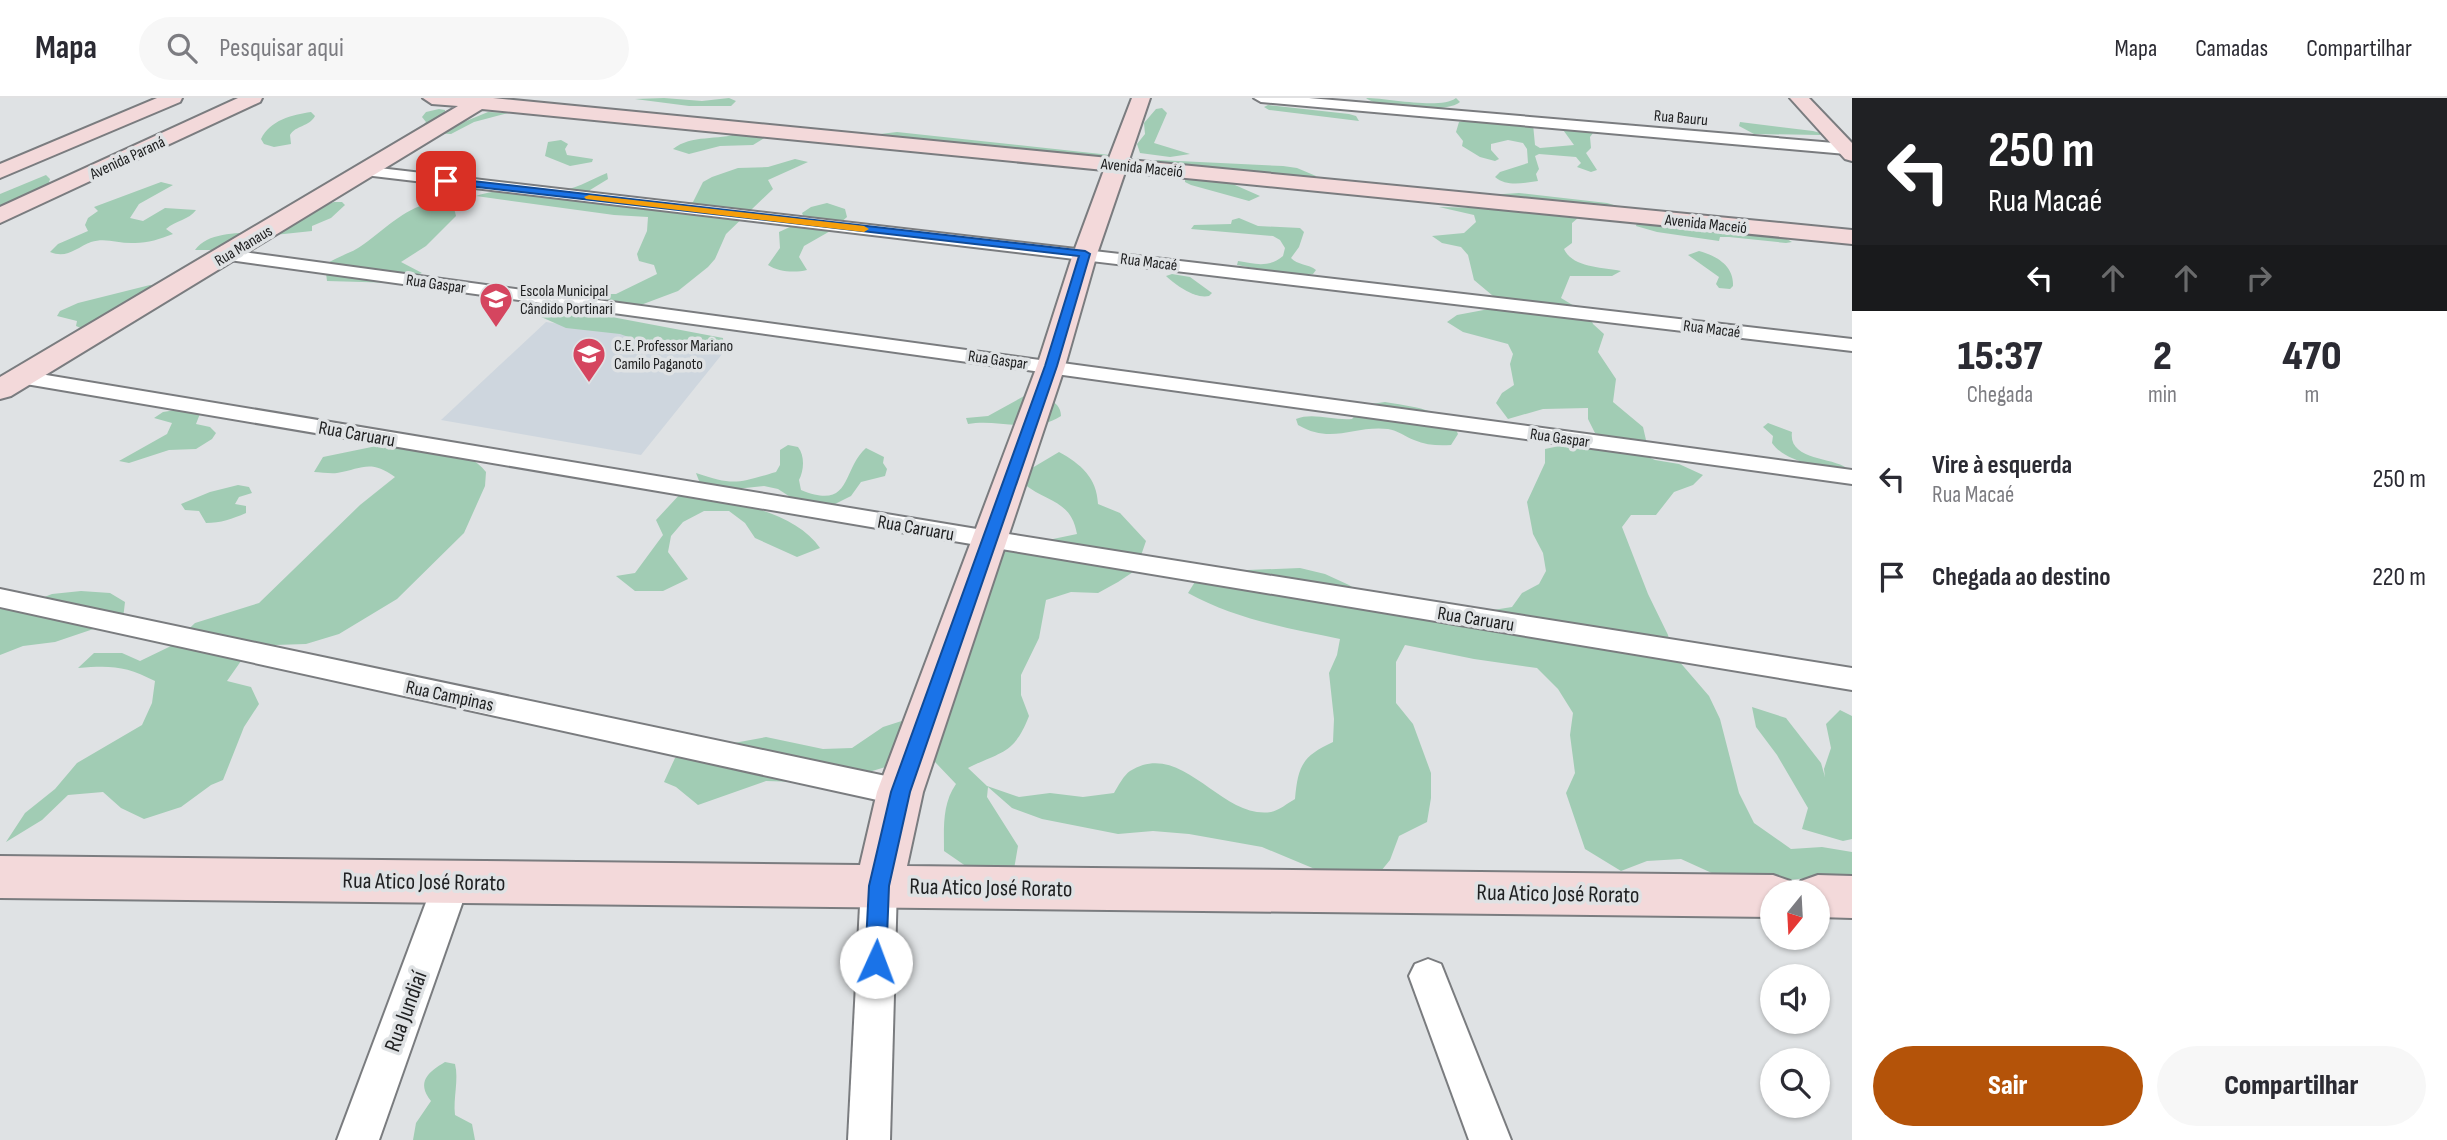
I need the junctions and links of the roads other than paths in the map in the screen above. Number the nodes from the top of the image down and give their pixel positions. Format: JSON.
{"nodes":[{"id":1,"x":173,"y":98,"type":"edge"},
{"id":2,"x":253,"y":98,"type":"edge"},
{"id":3,"x":432,"y":98,"type":"edge"},
{"id":4,"x":549,"y":98,"type":"edge"},
{"id":5,"x":1141,"y":98,"type":"edge"},
{"id":6,"x":1261,"y":98,"type":"edge"},
{"id":7,"x":1799,"y":98,"type":"edge"},
{"id":8,"x":482,"y":100,"type":"edge"},
{"id":9,"x":1849,"y":152,"type":"edge"},
{"id":10,"x":1121,"y":158,"type":"junction"},
{"id":11,"x":362,"y":171,"type":"junction"},
{"id":12,"x":0,"y":172,"type":"edge"},
{"id":13,"x":0,"y":216,"type":"edge"},
{"id":14,"x":1852,"y":222,"type":"edge"},
{"id":15,"x":1852,"y":237,"type":"edge"},
{"id":16,"x":1085,"y":254,"type":"junction"},
{"id":17,"x":228,"y":255,"type":"junction"},
{"id":18,"x":1852,"y":345,"type":"edge"},
{"id":19,"x":1051,"y":366,"type":"junction"},
{"id":20,"x":22,"y":377,"type":"junction"},
{"id":21,"x":0,"y":390,"type":"edge"},
{"id":22,"x":1852,"y":477,"type":"edge"},
{"id":23,"x":989,"y":539,"type":"junction"},
{"id":24,"x":0,"y":598,"type":"edge"},
{"id":25,"x":1852,"y":679,"type":"edge"},
{"id":26,"x":900,"y":792,"type":"junction"},
{"id":27,"x":0,"y":877,"type":"edge"},
{"id":28,"x":452,"y":881,"type":"junction"},
{"id":29,"x":879,"y":886,"type":"junction"},
{"id":30,"x":1760,"y":896,"type":"edge"},
{"id":31,"x":1830,"y":896,"type":"edge"},
{"id":32,"x":1852,"y":897,"type":"edge"},
{"id":33,"x":1428,"y":976,"type":"dead end"},
{"id":34,"x":358,"y":1140,"type":"edge"},
{"id":35,"x":869,"y":1140,"type":"edge"},
{"id":36,"x":1490,"y":1140,"type":"edge"}],
"edges":[{"from":1,"to":12,"type":"street","name":"Avenida Paraná"},
{"from":2,"to":13,"type":"street","name":"Avenida Paraná"},
{"from":3,"to":8,"type":"street","name":"Avenida Maceió"},
{"from":4,"to":10,"type":"street","name":"Avenida Maceió"},
{"from":5,"to":10,"type":"street"},
{"from":6,"to":9,"type":"street","name":"Rua Bauru"},
{"from":7,"to":9,"type":"street"},
{"from":8,"to":10,"type":"street","name":"Avenida Maceió"},
{"from":8,"to":11,"type":"street","name":"Rua Manaus"},
{"from":10,"to":14,"type":"street","name":"Avenida Maceió"},
{"from":10,"to":15,"type":"street","name":"Avenida Maceió"},
{"from":10,"to":16,"type":"street"},
{"from":11,"to":16,"type":"street","name":"Rua Macaé"},
{"from":11,"to":17,"type":"street","name":"Rua Manaus"},
{"from":16,"to":18,"type":"street","name":"Rua Macaé"},
{"from":16,"to":19,"type":"street"},
{"from":17,"to":19,"type":"street","name":"Rua Gaspar"},
{"from":17,"to":20,"type":"street","name":"Rua Manaus"},
{"from":19,"to":22,"type":"street","name":"Rua Gaspar"},
{"from":19,"to":23,"type":"street"},
{"from":20,"to":21,"type":"street","name":"Rua Manaus"},
{"from":20,"to":23,"type":"street","name":"Rua Caruaru"},
{"from":23,"to":25,"type":"street","name":"Rua Caruaru"},
{"from":23,"to":26,"type":"street"},
{"from":24,"to":26,"type":"street","name":"Rua Campinas"},
{"from":26,"to":29,"type":"street"},
{"from":27,"to":28,"type":"street","name":"Rua Atico José Rorato"},
{"from":28,"to":29,"type":"street","name":"Rua Atico José Rorato"},
{"from":28,"to":34,"type":"street","name":"Rua Jundiaí"},
{"from":29,"to":30,"type":"street","name":"Rua Atico José Rorato"},
{"from":29,"to":35,"type":"street"},
{"from":31,"to":32,"type":"street"},
{"from":33,"to":36,"type":"street"}]}
